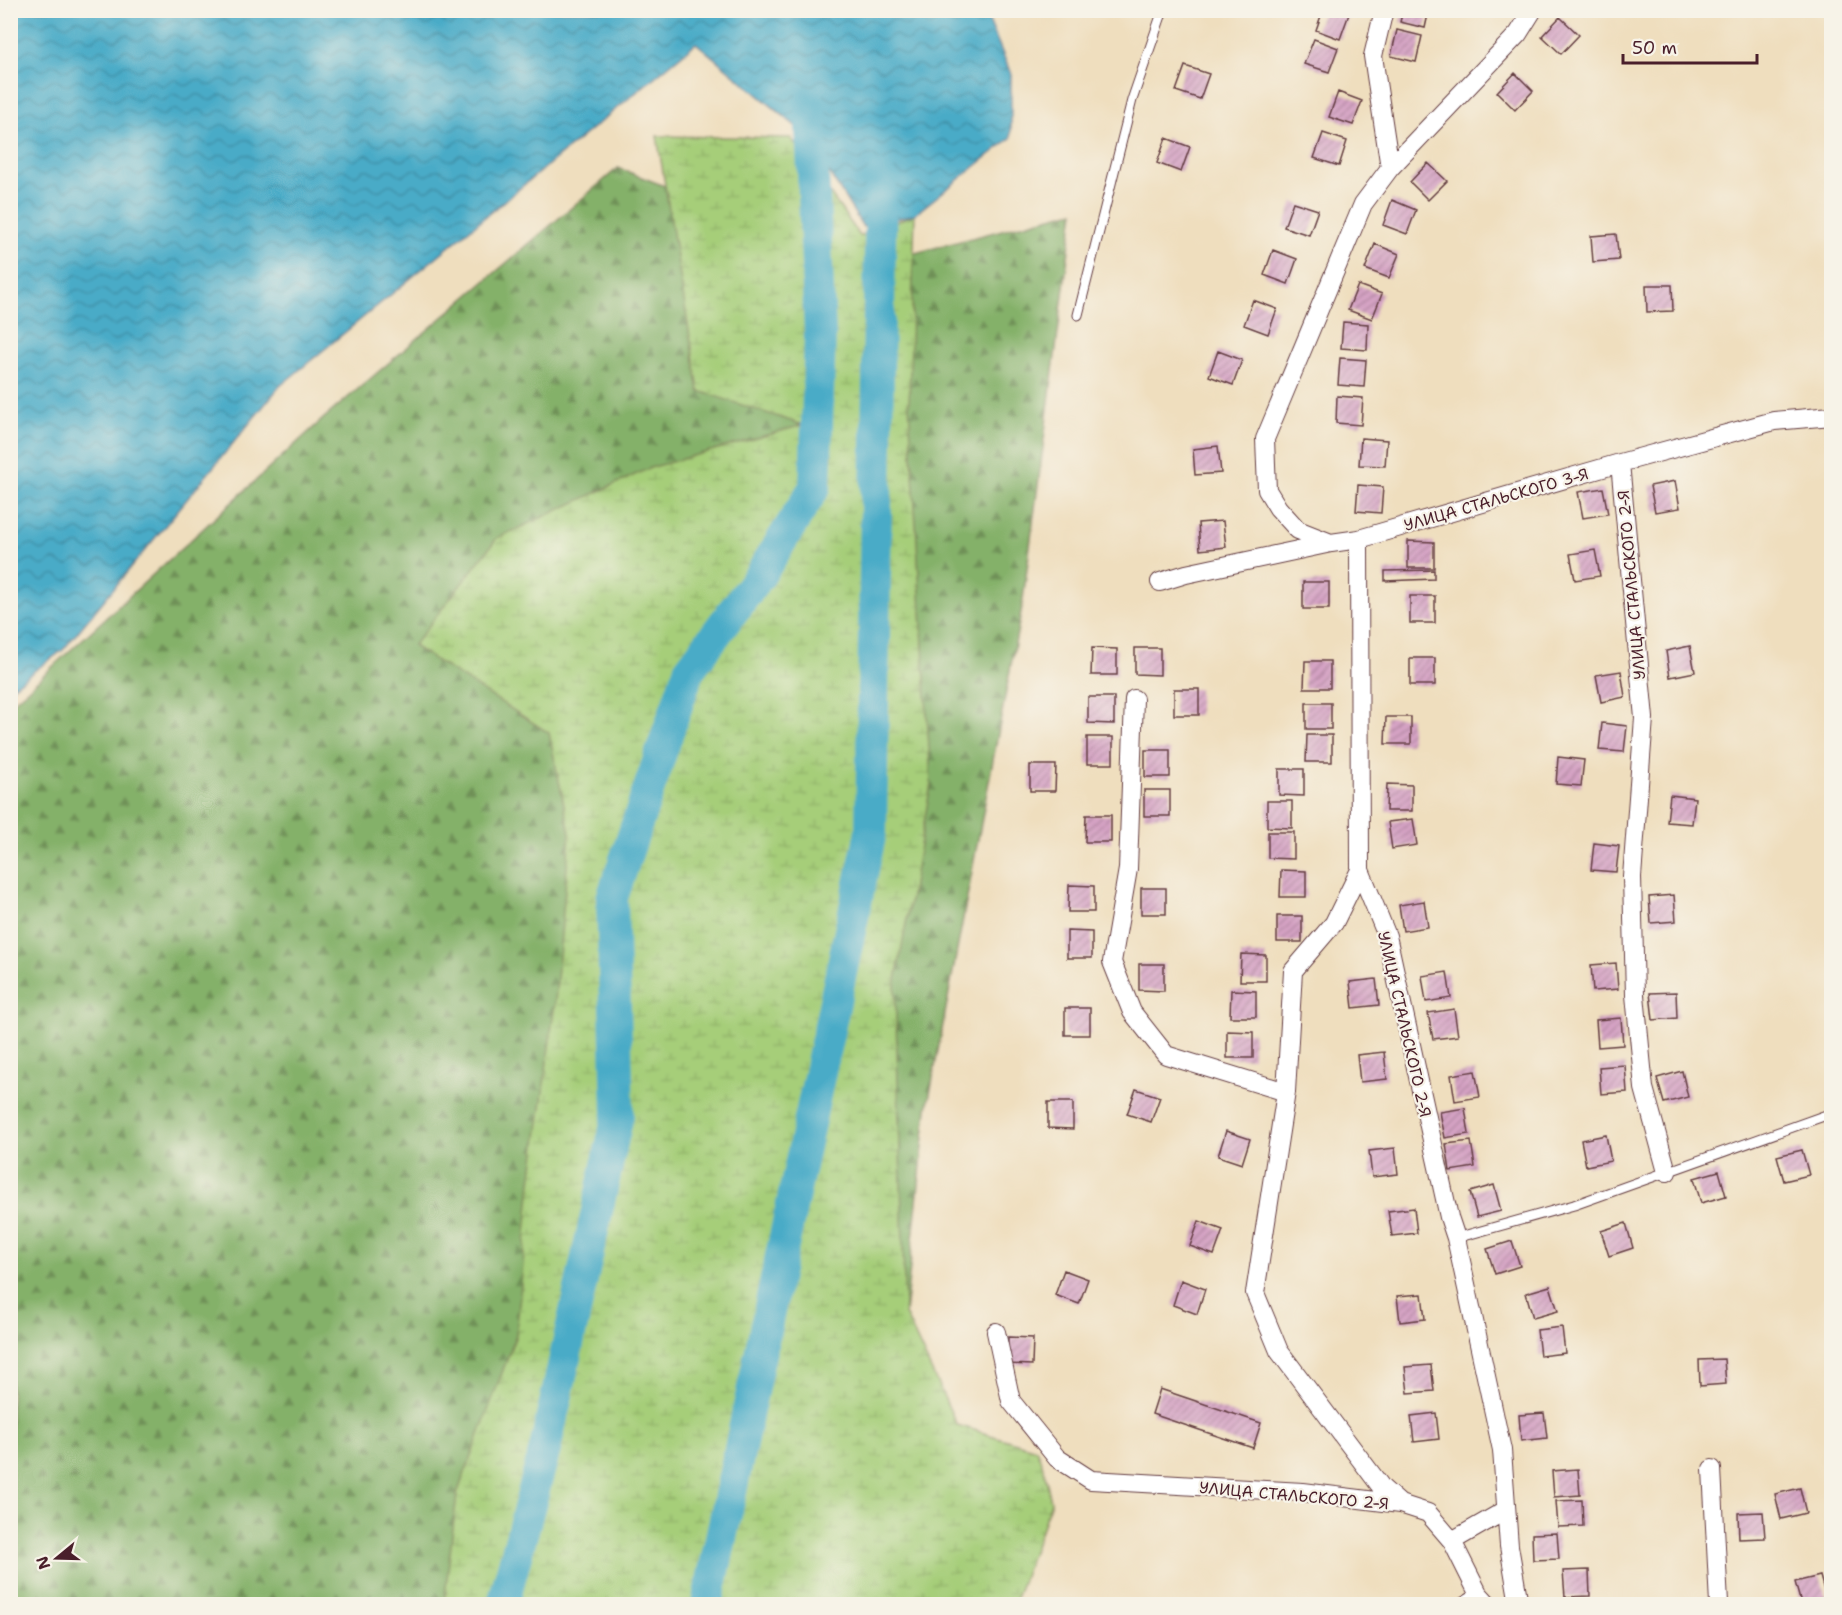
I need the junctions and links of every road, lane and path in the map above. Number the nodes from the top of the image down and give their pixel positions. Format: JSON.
{"nodes":[{"id":1,"x":1163,"y":10,"type":"edge"},
{"id":2,"x":1384,"y":10,"type":"edge"},
{"id":3,"x":1533,"y":10,"type":"edge"},
{"id":4,"x":1390,"y":168,"type":"junction"},
{"id":5,"x":1078,"y":315,"type":"dead end"},
{"id":6,"x":1832,"y":416,"type":"edge"},
{"id":7,"x":1620,"y":463,"type":"junction"},
{"id":8,"x":1359,"y":539,"type":"junction"},
{"id":9,"x":1330,"y":543,"type":"junction"},
{"id":10,"x":1160,"y":582,"type":"dead end"},
{"id":11,"x":1134,"y":699,"type":"dead end"},
{"id":12,"x":1360,"y":870,"type":"junction"},
{"id":13,"x":1286,"y":1092,"type":"junction"},
{"id":14,"x":1832,"y":1113,"type":"edge"},
{"id":15,"x":1667,"y":1172,"type":"junction"},
{"id":16,"x":1456,"y":1238,"type":"junction"},
{"id":17,"x":996,"y":1332,"type":"dead end"},
{"id":18,"x":1712,"y":1469,"type":"dead end"},
{"id":19,"x":1400,"y":1504,"type":"junction"},
{"id":20,"x":1506,"y":1510,"type":"junction"},
{"id":21,"x":1452,"y":1541,"type":"junction"},
{"id":22,"x":1483,"y":1599,"type":"edge"},
{"id":23,"x":1460,"y":1605,"type":"edge"},
{"id":24,"x":1519,"y":1605,"type":"edge"},
{"id":25,"x":1719,"y":1605,"type":"edge"}],
"edges":[{"from":1,"to":5,"type":"lane"},
{"from":2,"to":4,"type":"street"},
{"from":3,"to":4,"type":"street"},
{"from":4,"to":9,"type":"street"},
{"from":6,"to":7,"type":"street","name":"УЛИЦА СТАЛЬСКОГО 3-Я"},
{"from":7,"to":8,"type":"street","name":"УЛИЦА СТАЛЬСКОГО 3-Я"},
{"from":7,"to":15,"type":"street","name":"УЛИЦА СТАЛЬСКОГО 2-Я"},
{"from":8,"to":9,"type":"street","name":"УЛИЦА СТАЛЬСКОГО 3-Я"},
{"from":8,"to":12,"type":"street","name":"УЛИЦА СТАЛЬСКОГО 2-Я"},
{"from":9,"to":10,"type":"street","name":"УЛИЦА СТАЛЬСКОГО 3-Я"},
{"from":11,"to":13,"type":"street"},
{"from":12,"to":13,"type":"street","name":"УЛИЦА СТАЛЬСКОГО 2-Я"},
{"from":12,"to":16,"type":"street","name":"УЛИЦА СТАЛЬСКОГО 2-Я"},
{"from":13,"to":19,"type":"street","name":"УЛИЦА СТАЛЬСКОГО 2-Я"},
{"from":14,"to":15,"type":"lane"},
{"from":15,"to":16,"type":"lane"},
{"from":16,"to":20,"type":"street","name":"УЛИЦА СТАЛЬСКОГО 2-Я"},
{"from":17,"to":19,"type":"street","name":"УЛИЦА СТАЛЬСКОГО 2-Я"},
{"from":18,"to":25,"type":"street"},
{"from":19,"to":21,"type":"street"},
{"from":20,"to":21,"type":"street"},
{"from":20,"to":24,"type":"street","name":"УЛИЦА СТАЛЬСКОГО 2-Я"},
{"from":21,"to":22,"type":"street"},
{"from":22,"to":23,"type":"lane"}]}
